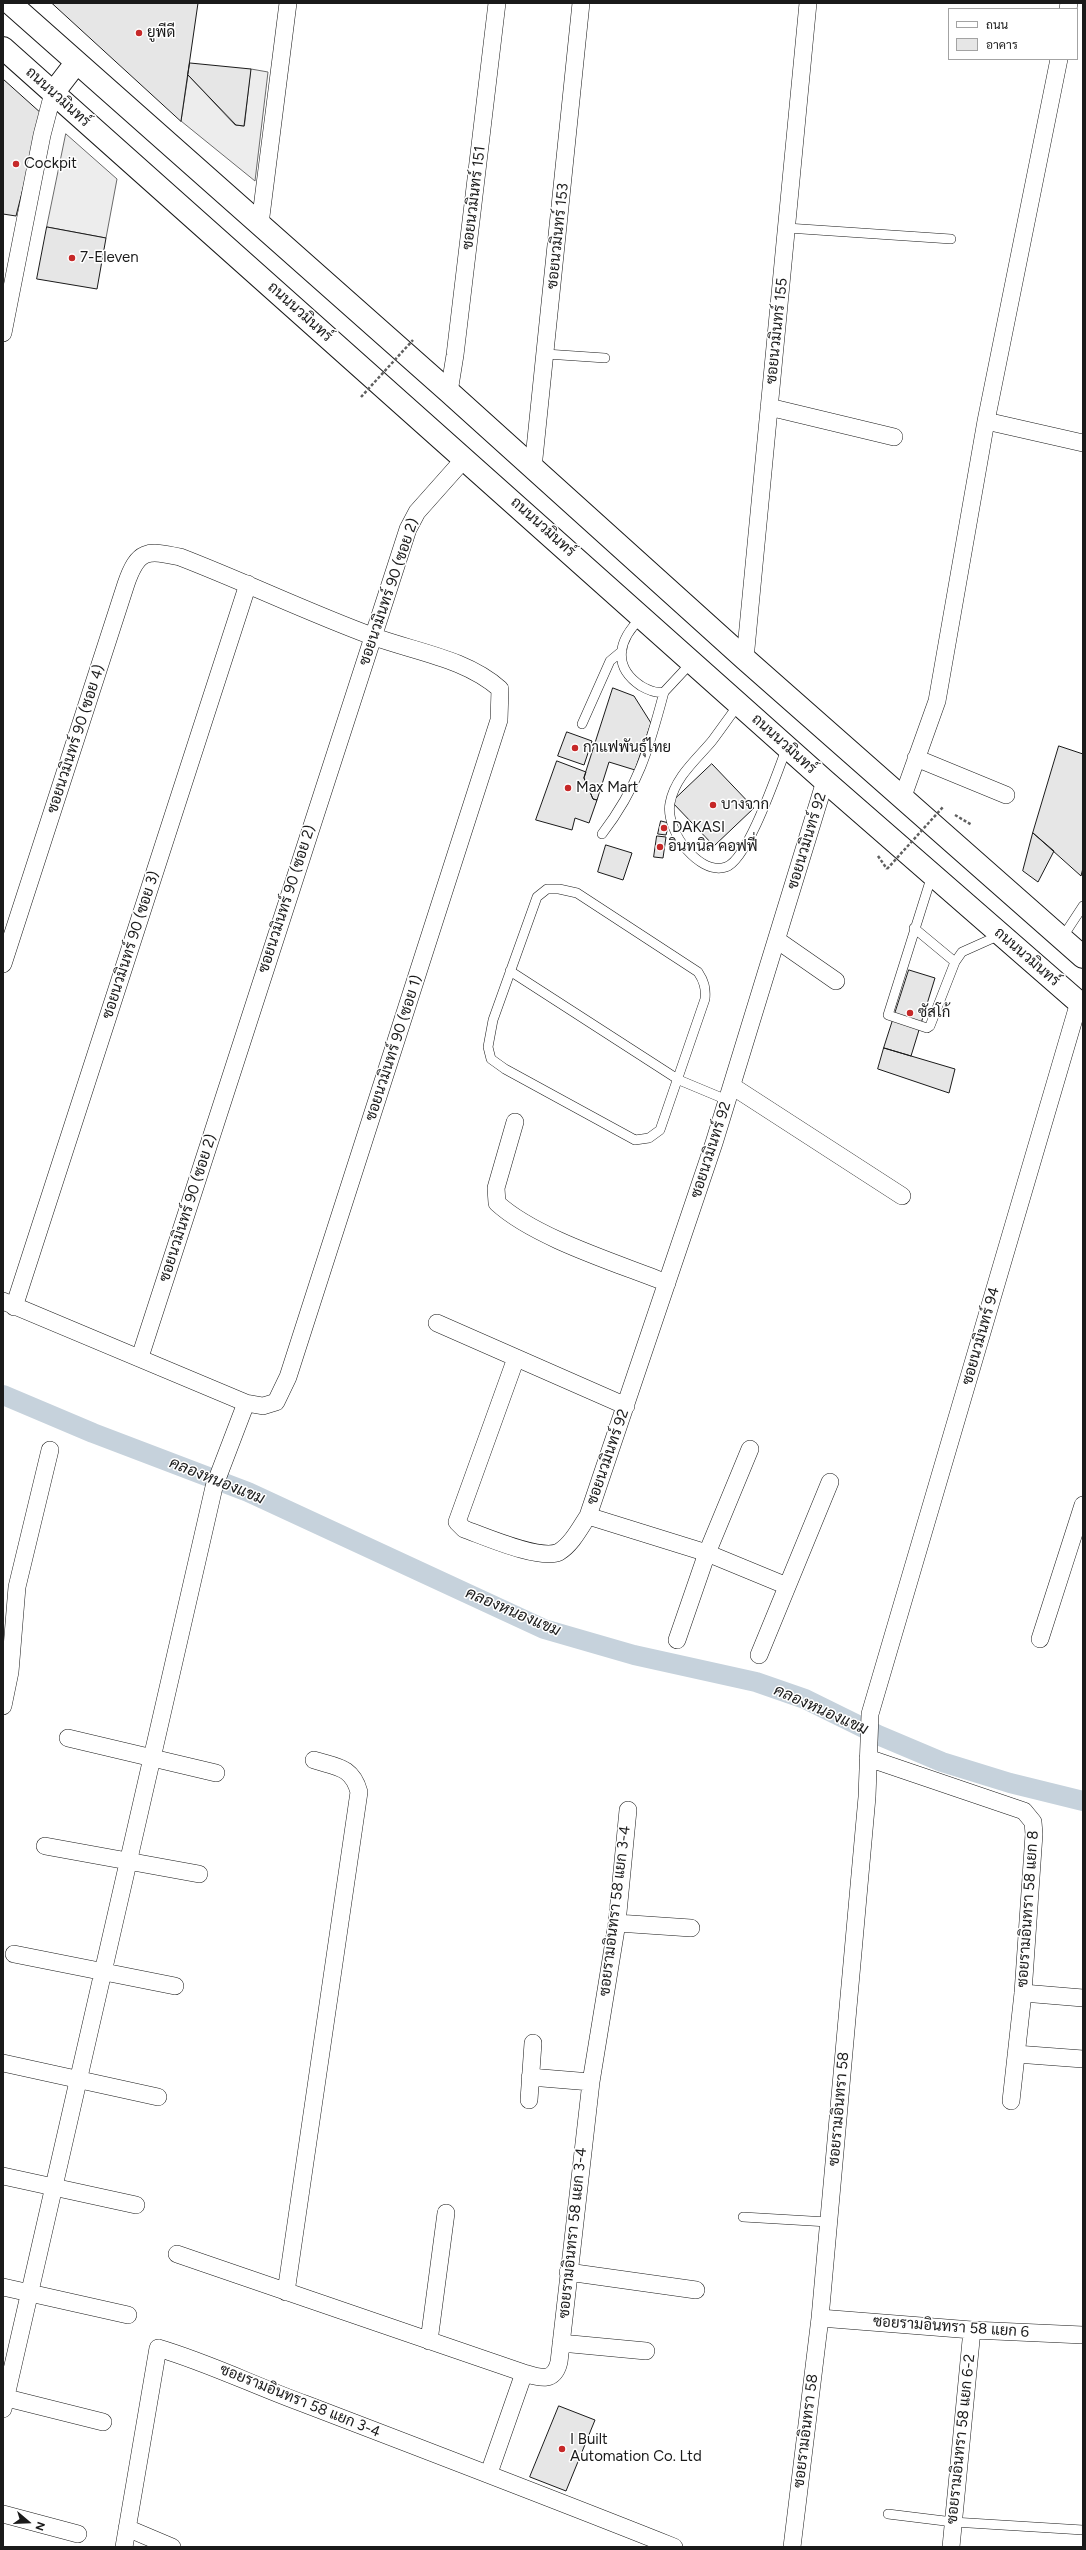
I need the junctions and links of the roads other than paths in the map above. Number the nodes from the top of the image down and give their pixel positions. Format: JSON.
{"nodes":[{"id":1,"x":10,"y":3,"type":"edge"},
{"id":2,"x":288,"y":3,"type":"edge"},
{"id":3,"x":497,"y":3,"type":"edge"},
{"id":4,"x":581,"y":3,"type":"edge"},
{"id":5,"x":808,"y":3,"type":"edge"},
{"id":6,"x":3,"y":48,"type":"edge"},
{"id":7,"x":1059,"y":60,"type":"edge"},
{"id":8,"x":76,"y":63,"type":"junction"},
{"id":9,"x":53,"y":93,"type":"junction"},
{"id":10,"x":260,"y":224,"type":"junction"},
{"id":11,"x":787,"y":228,"type":"junction"},
{"id":12,"x":951,"y":240,"type":"dead end"},
{"id":13,"x":3,"y":333,"type":"edge"},
{"id":14,"x":546,"y":354,"type":"junction"},
{"id":15,"x":605,"y":358,"type":"dead end"},
{"id":16,"x":449,"y":392,"type":"junction"},
{"id":17,"x":769,"y":407,"type":"junction"},
{"id":18,"x":986,"y":421,"type":"junction"},
{"id":19,"x":894,"y":437,"type":"dead end"},
{"id":20,"x":1083,"y":443,"type":"edge"},
{"id":21,"x":465,"y":458,"type":"junction"},
{"id":22,"x":533,"y":468,"type":"junction"},
{"id":23,"x":248,"y":584,"type":"junction"},
{"id":24,"x":642,"y":617,"type":"junction"},
{"id":25,"x":372,"y":636,"type":"junction"},
{"id":26,"x":622,"y":651,"type":"junction"},
{"id":27,"x":745,"y":659,"type":"junction"},
{"id":28,"x":692,"y":662,"type":"junction"},
{"id":29,"x":664,"y":692,"type":"junction"},
{"id":30,"x":739,"y":704,"type":"junction"},
{"id":31,"x":582,"y":724,"type":"dead end"},
{"id":32,"x":787,"y":747,"type":"junction"},
{"id":33,"x":916,"y":758,"type":"junction"},
{"id":34,"x":825,"y":781,"type":"junction"},
{"id":35,"x":1006,"y":796,"type":"dead end"},
{"id":36,"x":902,"y":798,"type":"junction"},
{"id":37,"x":602,"y":834,"type":"dead end"},
{"id":38,"x":932,"y":875,"type":"junction"},
{"id":39,"x":1083,"y":906,"type":"edge"},
{"id":40,"x":914,"y":928,"type":"junction"},
{"id":41,"x":1001,"y":935,"type":"junction"},
{"id":42,"x":1062,"y":939,"type":"junction"},
{"id":43,"x":777,"y":940,"type":"junction"},
{"id":44,"x":1083,"y":957,"type":"edge"},
{"id":45,"x":955,"y":962,"type":"junction"},
{"id":46,"x":3,"y":964,"type":"edge"},
{"id":47,"x":510,"y":971,"type":"junction"},
{"id":48,"x":836,"y":981,"type":"dead end"},
{"id":49,"x":1082,"y":1002,"type":"edge"},
{"id":50,"x":679,"y":1080,"type":"junction"},
{"id":51,"x":730,"y":1093,"type":"junction"},
{"id":52,"x":515,"y":1122,"type":"dead end"},
{"id":53,"x":902,"y":1196,"type":"dead end"},
{"id":54,"x":667,"y":1283,"type":"junction"},
{"id":55,"x":9,"y":1304,"type":"edge"},
{"id":56,"x":437,"y":1323,"type":"dead end"},
{"id":57,"x":140,"y":1357,"type":"junction"},
{"id":58,"x":516,"y":1358,"type":"junction"},
{"id":59,"x":246,"y":1403,"type":"junction"},
{"id":60,"x":626,"y":1406,"type":"junction"},
{"id":61,"x":50,"y":1450,"type":"dead end"},
{"id":62,"x":750,"y":1450,"type":"dead end"},
{"id":63,"x":830,"y":1482,"type":"dead end"},
{"id":64,"x":1083,"y":1505,"type":"edge"},
{"id":65,"x":588,"y":1516,"type":"junction"},
{"id":66,"x":707,"y":1553,"type":"junction"},
{"id":67,"x":787,"y":1586,"type":"junction"},
{"id":68,"x":1040,"y":1638,"type":"dead end"},
{"id":69,"x":677,"y":1640,"type":"dead end"},
{"id":70,"x":759,"y":1655,"type":"dead end"},
{"id":71,"x":883,"y":1671,"type":"joint"},
{"id":72,"x":3,"y":1706,"type":"edge"},
{"id":73,"x":68,"y":1738,"type":"dead end"},
{"id":74,"x":868,"y":1754,"type":"junction"},
{"id":75,"x":152,"y":1758,"type":"junction"},
{"id":76,"x":314,"y":1760,"type":"dead end"},
{"id":77,"x":216,"y":1773,"type":"dead end"},
{"id":78,"x":628,"y":1810,"type":"dead end"},
{"id":79,"x":45,"y":1846,"type":"dead end"},
{"id":80,"x":129,"y":1860,"type":"junction"},
{"id":81,"x":199,"y":1874,"type":"dead end"},
{"id":82,"x":617,"y":1923,"type":"junction"},
{"id":83,"x":691,"y":1928,"type":"dead end"},
{"id":84,"x":14,"y":1954,"type":"dead end"},
{"id":85,"x":103,"y":1972,"type":"junction"},
{"id":86,"x":175,"y":1986,"type":"dead end"},
{"id":87,"x":1022,"y":1993,"type":"junction"},
{"id":88,"x":1083,"y":1998,"type":"edge"},
{"id":89,"x":533,"y":2043,"type":"dead end"},
{"id":90,"x":1016,"y":2054,"type":"junction"},
{"id":91,"x":1083,"y":2059,"type":"edge"},
{"id":92,"x":3,"y":2063,"type":"edge"},
{"id":93,"x":530,"y":2077,"type":"junction"},
{"id":94,"x":78,"y":2079,"type":"junction"},
{"id":95,"x":591,"y":2082,"type":"junction"},
{"id":96,"x":158,"y":2097,"type":"dead end"},
{"id":97,"x":529,"y":2100,"type":"dead end"},
{"id":98,"x":1011,"y":2101,"type":"dead end"},
{"id":99,"x":3,"y":2176,"type":"edge"},
{"id":100,"x":54,"y":2187,"type":"junction"},
{"id":101,"x":136,"y":2205,"type":"dead end"},
{"id":102,"x":446,"y":2213,"type":"dead end"},
{"id":103,"x":744,"y":2217,"type":"dead end"},
{"id":104,"x":828,"y":2222,"type":"junction"},
{"id":105,"x":178,"y":2254,"type":"dead end"},
{"id":106,"x":568,"y":2272,"type":"junction"},
{"id":107,"x":3,"y":2286,"type":"edge"},
{"id":108,"x":696,"y":2290,"type":"dead end"},
{"id":109,"x":30,"y":2292,"type":"junction"},
{"id":110,"x":286,"y":2292,"type":"junction"},
{"id":111,"x":128,"y":2315,"type":"dead end"},
{"id":112,"x":820,"y":2318,"type":"junction"},
{"id":113,"x":972,"y":2330,"type":"junction"},
{"id":114,"x":1083,"y":2335,"type":"edge"},
{"id":115,"x":429,"y":2341,"type":"junction"},
{"id":116,"x":561,"y":2343,"type":"junction"},
{"id":117,"x":646,"y":2351,"type":"dead end"},
{"id":118,"x":524,"y":2373,"type":"junction"},
{"id":119,"x":4,"y":2401,"type":"edge"},
{"id":120,"x":103,"y":2422,"type":"dead end"},
{"id":121,"x":489,"y":2473,"type":"junction"},
{"id":122,"x":3,"y":2514,"type":"edge"},
{"id":123,"x":888,"y":2514,"type":"dead end"},
{"id":124,"x":953,"y":2522,"type":"junction"},
{"id":125,"x":127,"y":2528,"type":"junction"},
{"id":126,"x":1083,"y":2530,"type":"edge"},
{"id":127,"x":78,"y":2534,"type":"dead end"},
{"id":128,"x":124,"y":2547,"type":"edge"},
{"id":129,"x":172,"y":2547,"type":"edge"},
{"id":130,"x":674,"y":2547,"type":"edge"},
{"id":131,"x":792,"y":2547,"type":"edge"},
{"id":132,"x":951,"y":2547,"type":"edge"}],
"edges":[{"from":1,"to":8,"type":"main road"},
{"from":2,"to":10,"type":"street"},
{"from":3,"to":16,"type":"street","name":"ซอยนวมินทร์ 151"},
{"from":4,"to":14,"type":"street","name":"ซอยนวมินทร์ 153"},
{"from":5,"to":11,"type":"street","name":"ซอยนวมินทร์ 155"},
{"from":6,"to":9,"type":"main road","name":"ถนนนวมินทร์"},
{"from":7,"to":18,"type":"street"},
{"from":8,"to":9,"type":"main road"},
{"from":8,"to":10,"type":"main road"},
{"from":9,"to":13,"type":"street"},
{"from":9,"to":21,"type":"main road","name":"ถนนนวมินทร์"},
{"from":10,"to":16,"type":"main road"},
{"from":11,"to":12,"type":"lane"},
{"from":11,"to":17,"type":"street","name":"ซอยนวมินทร์ 155"},
{"from":14,"to":15,"type":"lane"},
{"from":14,"to":22,"type":"street","name":"ซอยนวมินทร์ 153"},
{"from":16,"to":22,"type":"main road"},
{"from":17,"to":19,"type":"street"},
{"from":17,"to":27,"type":"street","name":"ซอยนวมินทร์ 155"},
{"from":18,"to":20,"type":"street"},
{"from":18,"to":33,"type":"street"},
{"from":21,"to":24,"type":"main road","name":"ถนนนวมินทร์"},
{"from":21,"to":25,"type":"street","name":"ซอยนวมินทร์ 90 (ซอย 2)"},
{"from":22,"to":27,"type":"main road"},
{"from":23,"to":25,"type":"street","name":"ซอยนวมินทร์ 90 (ซอย 4)"},
{"from":23,"to":46,"type":"street","name":"ซอยนวมินทร์ 90 (ซอย 4)"},
{"from":23,"to":55,"type":"street","name":"ซอยนวมินทร์ 90 (ซอย 3)"},
{"from":24,"to":26,"type":"lane"},
{"from":24,"to":28,"type":"main road","name":"ถนนนวมินทร์"},
{"from":25,"to":57,"type":"street","name":"ซอยนวมินทร์ 90 (ซอย 2)"},
{"from":25,"to":59,"type":"street","name":"ซอยนวมินทร์ 90 (ซอย 1)"},
{"from":26,"to":29,"type":"lane"},
{"from":26,"to":31,"type":"lane"},
{"from":27,"to":36,"type":"main road"},
{"from":28,"to":29,"type":"lane"},
{"from":28,"to":30,"type":"main road","name":"ถนนนวมินทร์"},
{"from":29,"to":37,"type":"lane"},
{"from":30,"to":32,"type":"main road","name":"ถนนนวมินทร์"},
{"from":30,"to":32,"type":"lane"},
{"from":32,"to":34,"type":"main road","name":"ถนนนวมินทร์"},
{"from":33,"to":35,"type":"street"},
{"from":33,"to":36,"type":"street"},
{"from":34,"to":38,"type":"main road","name":"ถนนนวมินทร์"},
{"from":34,"to":43,"type":"street","name":"ซอยนวมินทร์ 92"},
{"from":36,"to":42,"type":"main road"},
{"from":38,"to":40,"type":"lane"},
{"from":38,"to":41,"type":"main road","name":"ถนนนวมินทร์"},
{"from":39,"to":42,"type":"lane"},
{"from":40,"to":45,"type":"lane"},
{"from":40,"to":45,"type":"lane"},
{"from":41,"to":45,"type":"lane"},
{"from":41,"to":49,"type":"main road","name":"ถนนนวมินทร์"},
{"from":42,"to":44,"type":"main road"},
{"from":43,"to":48,"type":"street"},
{"from":43,"to":51,"type":"street","name":"ซอยนวมินทร์ 92"},
{"from":47,"to":50,"type":"lane"},
{"from":47,"to":50,"type":"lane"},
{"from":47,"to":50,"type":"lane"},
{"from":49,"to":71,"type":"street","name":"ซอยนวมินทร์ 94"},
{"from":50,"to":51,"type":"lane"},
{"from":51,"to":53,"type":"street"},
{"from":51,"to":54,"type":"street","name":"ซอยนวมินทร์ 92"},
{"from":52,"to":54,"type":"street"},
{"from":54,"to":60,"type":"street","name":"ซอยนวมินทร์ 92"},
{"from":55,"to":57,"type":"street","name":"ซอยนวมินทร์ 90 (ซอย 1)"},
{"from":56,"to":58,"type":"street"},
{"from":57,"to":59,"type":"street","name":"ซอยนวมินทร์ 90 (ซอย 1)"},
{"from":58,"to":60,"type":"street"},
{"from":58,"to":65,"type":"street","name":"ซอยนวมินทร์ 92"},
{"from":59,"to":75,"type":"street"},
{"from":60,"to":65,"type":"street","name":"ซอยนวมินทร์ 92"},
{"from":61,"to":72,"type":"street"},
{"from":62,"to":66,"type":"street"},
{"from":63,"to":67,"type":"street"},
{"from":64,"to":68,"type":"street"},
{"from":65,"to":66,"type":"street","name":"ซอยนวมินทร์ 92"},
{"from":66,"to":67,"type":"street","name":"ซอยนวมินทร์ 92"},
{"from":66,"to":69,"type":"street"},
{"from":67,"to":70,"type":"street"},
{"from":71,"to":74,"type":"street","name":"ซอยรามอินทรา 58"},
{"from":73,"to":75,"type":"street"},
{"from":74,"to":87,"type":"street","name":"ซอยรามอินทรา 58 แยก 8"},
{"from":74,"to":104,"type":"street","name":"ซอยรามอินทรา 58"},
{"from":75,"to":77,"type":"street"},
{"from":75,"to":80,"type":"street"},
{"from":76,"to":110,"type":"street"},
{"from":78,"to":82,"type":"street","name":"ซอยรามอินทรา 58 แยก 3-4"},
{"from":79,"to":80,"type":"street"},
{"from":80,"to":81,"type":"street"},
{"from":80,"to":85,"type":"street"},
{"from":82,"to":83,"type":"street"},
{"from":82,"to":95,"type":"street","name":"ซอยรามอินทรา 58 แยก 3-4"},
{"from":84,"to":85,"type":"street"},
{"from":85,"to":86,"type":"street"},
{"from":85,"to":94,"type":"street"},
{"from":87,"to":88,"type":"street"},
{"from":87,"to":90,"type":"street","name":"ซอยรามอินทรา 58 แยก 8"},
{"from":89,"to":93,"type":"street"},
{"from":90,"to":91,"type":"street"},
{"from":90,"to":98,"type":"street","name":"ซอยรามอินทรา 58 แยก 8"},
{"from":92,"to":94,"type":"street"},
{"from":93,"to":95,"type":"street"},
{"from":93,"to":97,"type":"street"},
{"from":94,"to":96,"type":"street"},
{"from":94,"to":100,"type":"street"},
{"from":95,"to":106,"type":"street","name":"ซอยรามอินทรา 58 แยก 3-4"},
{"from":99,"to":100,"type":"street"},
{"from":100,"to":101,"type":"street"},
{"from":100,"to":109,"type":"street"},
{"from":102,"to":115,"type":"street"},
{"from":103,"to":104,"type":"lane"},
{"from":104,"to":112,"type":"street","name":"ซอยรามอินทรา 58"},
{"from":105,"to":110,"type":"street","name":"ซอยรามอินทรา 58 แยก 3-4"},
{"from":106,"to":108,"type":"street"},
{"from":106,"to":116,"type":"street","name":"ซอยรามอินทรา 58 แยก 3-4"},
{"from":107,"to":109,"type":"street"},
{"from":109,"to":111,"type":"street"},
{"from":109,"to":119,"type":"street"},
{"from":110,"to":115,"type":"street","name":"ซอยรามอินทรา 58 แยก 3-4"},
{"from":112,"to":113,"type":"street","name":"ซอยรามอินทรา 58 แยก 6"},
{"from":112,"to":131,"type":"street","name":"ซอยรามอินทรา 58"},
{"from":113,"to":114,"type":"street","name":"ซอยรามอินทรา 58 แยก 6"},
{"from":113,"to":124,"type":"street","name":"ซอยรามอินทรา 58 แยก 6-2"},
{"from":115,"to":118,"type":"street","name":"ซอยรามอินทรา 58 แยก 3-4"},
{"from":116,"to":117,"type":"street"},
{"from":116,"to":118,"type":"street","name":"ซอยรามอินทรา 58 แยก 3-4"},
{"from":118,"to":121,"type":"street"},
{"from":119,"to":120,"type":"street"},
{"from":121,"to":125,"type":"street","name":"ซอยรามอินทรา 58 แยก 3-4"},
{"from":121,"to":130,"type":"street","name":"ซอยรามอินทรา 58 แยก 3-4"},
{"from":122,"to":127,"type":"street"},
{"from":123,"to":124,"type":"lane"},
{"from":124,"to":126,"type":"lane"},
{"from":124,"to":132,"type":"street","name":"ซอยรามอินทรา 58 แยก 6-2"},
{"from":125,"to":128,"type":"street","name":"ซอยรามอินทรา 58 แยก 3-4"},
{"from":125,"to":129,"type":"street"}]}
